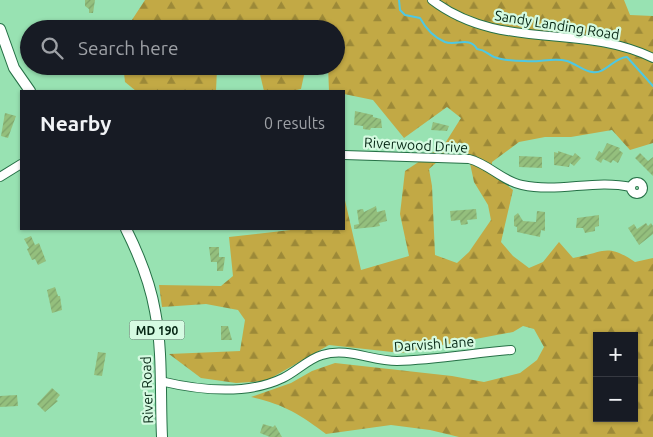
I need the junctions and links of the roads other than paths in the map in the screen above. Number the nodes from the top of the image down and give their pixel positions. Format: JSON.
{"nodes":[{"id":1,"x":432,"y":0,"type":"edge"},
{"id":2,"x":0,"y":29,"type":"edge"},
{"id":3,"x":653,"y":58,"type":"edge"},
{"id":4,"x":29,"y":90,"type":"edge"},
{"id":5,"x":345,"y":155,"type":"edge"},
{"id":6,"x":20,"y":165,"type":"edge"},
{"id":7,"x":0,"y":177,"type":"edge"},
{"id":8,"x":631,"y":187,"type":"dead end"},
{"id":9,"x":126,"y":230,"type":"edge"},
{"id":10,"x":511,"y":350,"type":"dead end"},
{"id":11,"x":160,"y":381,"type":"junction"},
{"id":12,"x":162,"y":437,"type":"edge"}],
"edges":[{"from":1,"to":3,"type":"street","name":"Sandy Landing Road"},
{"from":2,"to":4,"type":"main road"},
{"from":5,"to":8,"type":"street","name":"Riverwood Drive"},
{"from":6,"to":7,"type":"street"},
{"from":9,"to":11,"type":"main road","name":"River Road","number":"MD 190"},
{"from":10,"to":11,"type":"street","name":"Darvish Lane"},
{"from":11,"to":12,"type":"main road","name":"River Road","number":"MD 190"}]}
